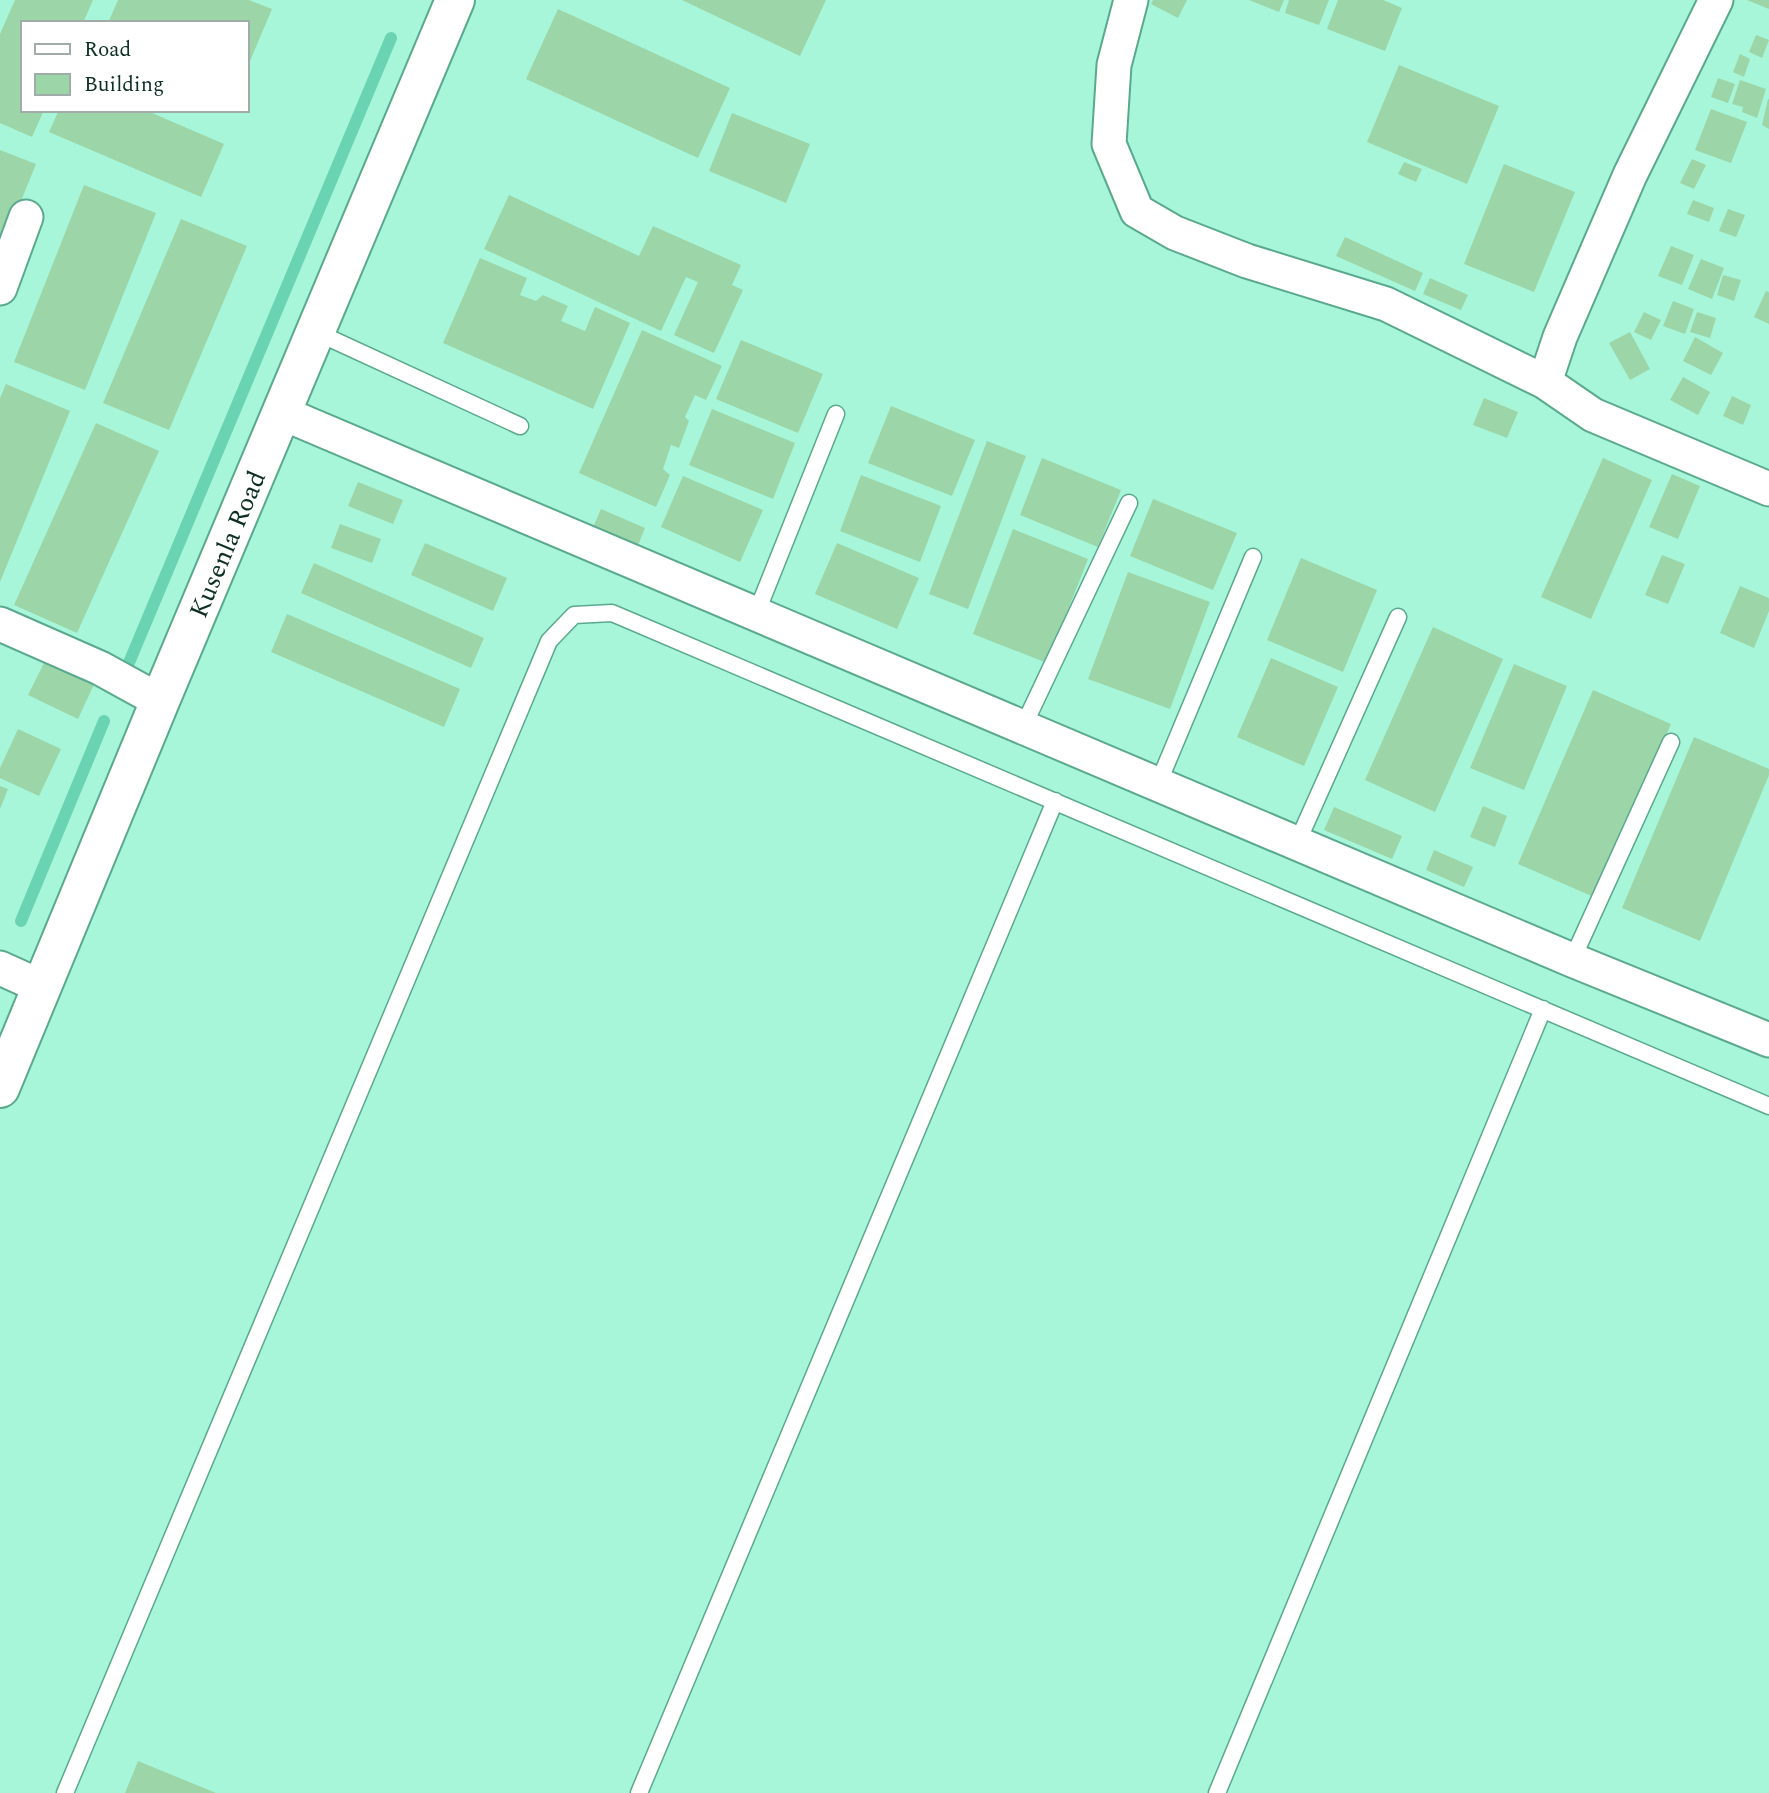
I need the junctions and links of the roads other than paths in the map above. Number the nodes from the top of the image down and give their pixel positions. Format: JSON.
{"nodes":[{"id":1,"x":455,"y":0,"type":"edge"},
{"id":2,"x":1131,"y":0,"type":"edge"},
{"id":3,"x":1716,"y":0,"type":"edge"},
{"id":4,"x":26,"y":217,"type":"dead end"},
{"id":5,"x":0,"y":288,"type":"edge"},
{"id":6,"x":316,"y":332,"type":"junction"},
{"id":7,"x":1545,"y":383,"type":"junction"},
{"id":8,"x":282,"y":413,"type":"junction"},
{"id":9,"x":836,"y":414,"type":"dead end"},
{"id":10,"x":520,"y":426,"type":"dead end"},
{"id":11,"x":1769,"y":489,"type":"edge"},
{"id":12,"x":1129,"y":503,"type":"dead end"},
{"id":13,"x":1253,"y":557,"type":"dead end"},
{"id":14,"x":756,"y":614,"type":"junction"},
{"id":15,"x":1398,"y":617,"type":"dead end"},
{"id":16,"x":0,"y":624,"type":"edge"},
{"id":17,"x":160,"y":701,"type":"junction"},
{"id":18,"x":1023,"y":727,"type":"junction"},
{"id":19,"x":1671,"y":742,"type":"dead end"},
{"id":20,"x":1158,"y":784,"type":"junction"},
{"id":21,"x":1055,"y":802,"type":"junction"},
{"id":22,"x":1297,"y":843,"type":"junction"},
{"id":23,"x":1572,"y":960,"type":"junction"},
{"id":24,"x":0,"y":968,"type":"edge"},
{"id":25,"x":42,"y":987,"type":"junction"},
{"id":26,"x":1543,"y":1009,"type":"junction"},
{"id":27,"x":1769,"y":1040,"type":"edge"},
{"id":28,"x":0,"y":1088,"type":"edge"},
{"id":29,"x":1769,"y":1106,"type":"edge"},
{"id":30,"x":65,"y":1793,"type":"edge"},
{"id":31,"x":639,"y":1793,"type":"edge"},
{"id":32,"x":1217,"y":1793,"type":"edge"}],
"edges":[{"from":1,"to":6,"type":"main road","name":"Kusenla Road"},
{"from":2,"to":7,"type":"street"},
{"from":3,"to":7,"type":"street"},
{"from":4,"to":5,"type":"street"},
{"from":6,"to":8,"type":"main road","name":"Kusenla Road"},
{"from":6,"to":10,"type":"lane"},
{"from":7,"to":11,"type":"street"},
{"from":8,"to":14,"type":"street"},
{"from":8,"to":17,"type":"main road","name":"Kusenla Road"},
{"from":9,"to":14,"type":"lane"},
{"from":12,"to":18,"type":"lane"},
{"from":13,"to":20,"type":"lane"},
{"from":14,"to":18,"type":"street"},
{"from":15,"to":22,"type":"lane"},
{"from":16,"to":17,"type":"street"},
{"from":17,"to":25,"type":"main road","name":"Kusenla Road"},
{"from":18,"to":20,"type":"street"},
{"from":19,"to":23,"type":"lane"},
{"from":20,"to":22,"type":"street"},
{"from":21,"to":26,"type":"lane"},
{"from":21,"to":30,"type":"lane"},
{"from":21,"to":31,"type":"lane"},
{"from":22,"to":23,"type":"street"},
{"from":23,"to":27,"type":"street"},
{"from":24,"to":25,"type":"street"},
{"from":25,"to":28,"type":"main road","name":"Kusenla Road"},
{"from":26,"to":29,"type":"lane"},
{"from":26,"to":32,"type":"lane"}]}
